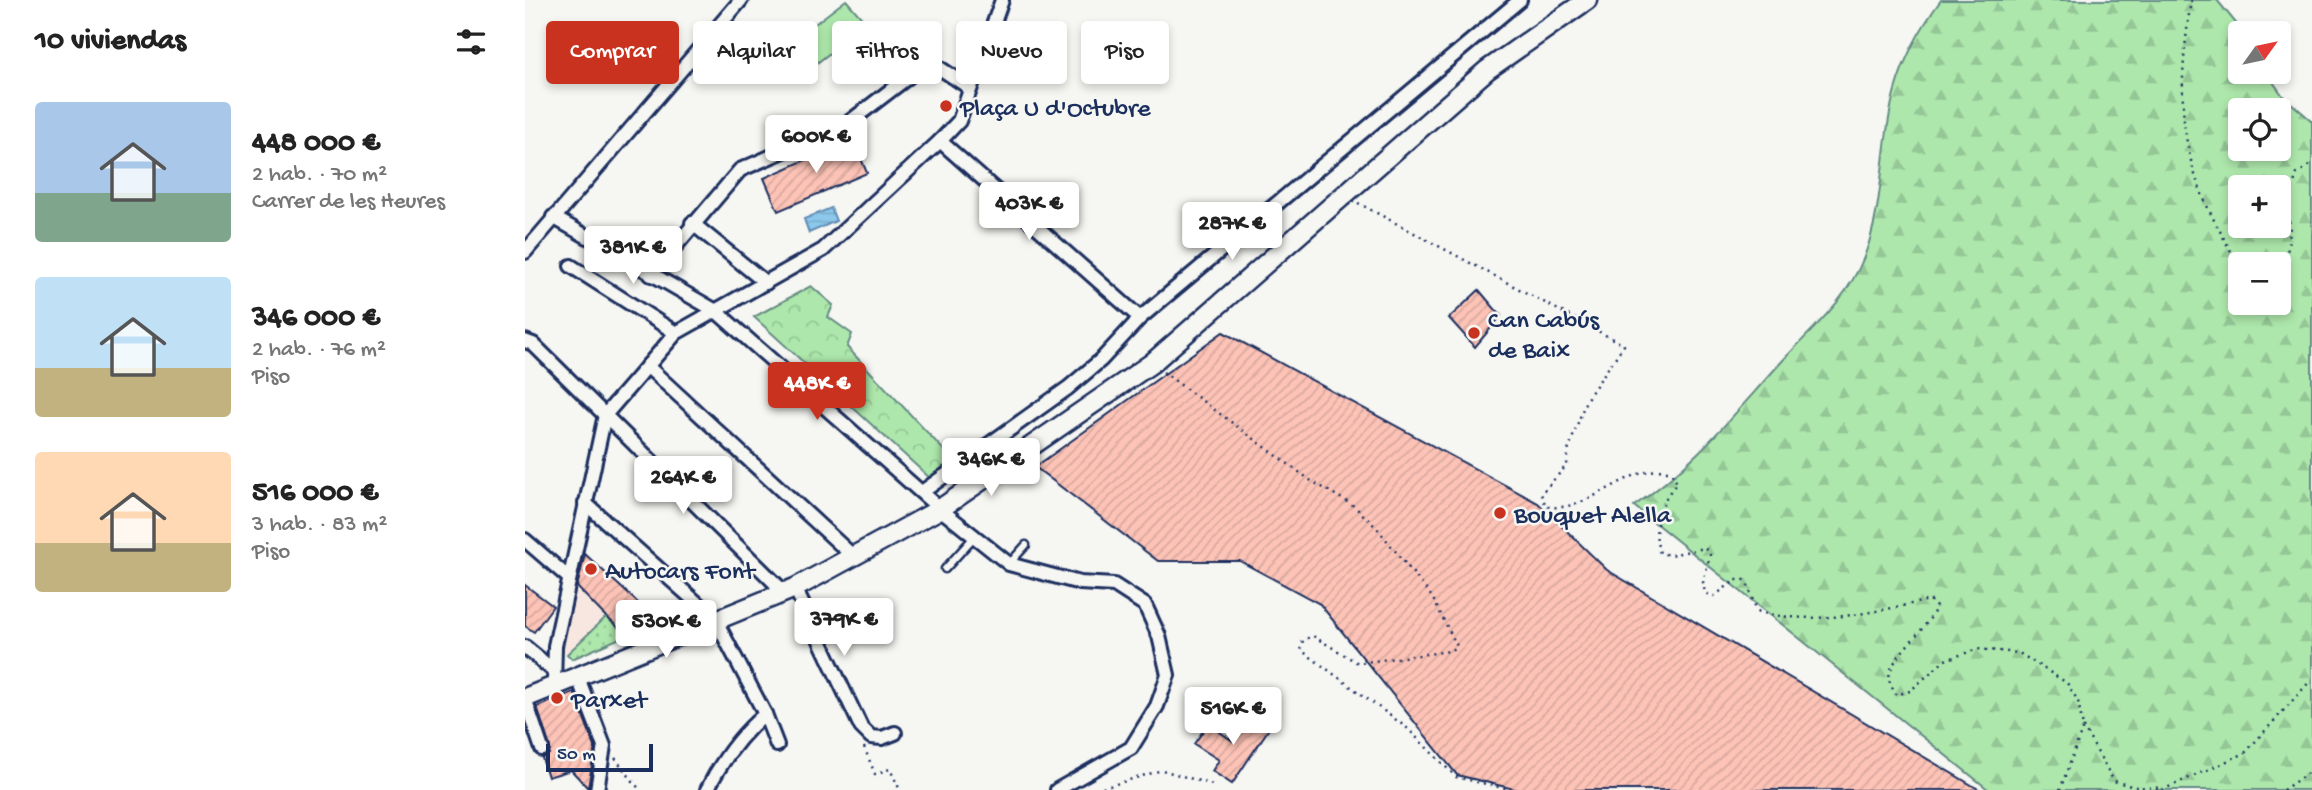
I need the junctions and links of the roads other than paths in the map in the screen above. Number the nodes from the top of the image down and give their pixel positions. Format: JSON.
{"nodes":[{"id":1,"x":741,"y":0,"type":"edge"},
{"id":2,"x":1002,"y":0,"type":"edge"},
{"id":3,"x":1520,"y":0,"type":"edge"},
{"id":4,"x":1587,"y":0,"type":"edge"},
{"id":5,"x":970,"y":88,"type":"junction"},
{"id":6,"x":940,"y":141,"type":"junction"},
{"id":7,"x":553,"y":217,"type":"junction"},
{"id":8,"x":692,"y":223,"type":"junction"},
{"id":9,"x":525,"y":252,"type":"edge"},
{"id":10,"x":571,"y":266,"type":"dead end"},
{"id":11,"x":650,"y":275,"type":"junction"},
{"id":12,"x":766,"y":283,"type":"junction"},
{"id":13,"x":716,"y":311,"type":"junction"},
{"id":14,"x":1140,"y":318,"type":"junction"},
{"id":15,"x":676,"y":333,"type":"junction"},
{"id":16,"x":525,"y":341,"type":"edge"},
{"id":17,"x":647,"y":366,"type":"junction"},
{"id":18,"x":605,"y":415,"type":"junction"},
{"id":19,"x":922,"y":492,"type":"junction"},
{"id":20,"x":585,"y":503,"type":"junction"},
{"id":21,"x":940,"y":509,"type":"junction"},
{"id":22,"x":975,"y":537,"type":"junction"},
{"id":23,"x":525,"y":540,"type":"edge"},
{"id":24,"x":1026,"y":545,"type":"dead end"},
{"id":25,"x":855,"y":558,"type":"junction"},
{"id":26,"x":1009,"y":564,"type":"junction"},
{"id":27,"x":945,"y":569,"type":"dead end"},
{"id":28,"x":569,"y":578,"type":"junction"},
{"id":29,"x":789,"y":590,"type":"junction"},
{"id":30,"x":715,"y":619,"type":"junction"},
{"id":31,"x":525,"y":647,"type":"edge"},
{"id":32,"x":577,"y":675,"type":"junction"},
{"id":33,"x":553,"y":678,"type":"junction"},
{"id":34,"x":525,"y":699,"type":"edge"},
{"id":35,"x":765,"y":714,"type":"junction"},
{"id":36,"x":895,"y":733,"type":"dead end"},
{"id":37,"x":777,"y":745,"type":"dead end"},
{"id":38,"x":542,"y":748,"type":"dead end"},
{"id":39,"x":597,"y":790,"type":"edge"},
{"id":40,"x":707,"y":790,"type":"edge"},
{"id":41,"x":1057,"y":790,"type":"edge"}],
"edges":[{"from":1,"to":7,"type":"street"},
{"from":2,"to":5,"type":"street"},
{"from":3,"to":14,"type":"street"},
{"from":4,"to":21,"type":"main road"},
{"from":5,"to":6,"type":"street"},
{"from":5,"to":8,"type":"street"},
{"from":6,"to":12,"type":"street"},
{"from":6,"to":14,"type":"street"},
{"from":7,"to":9,"type":"street"},
{"from":7,"to":11,"type":"street"},
{"from":8,"to":11,"type":"street"},
{"from":8,"to":12,"type":"street"},
{"from":10,"to":15,"type":"street"},
{"from":11,"to":13,"type":"street"},
{"from":12,"to":13,"type":"street"},
{"from":13,"to":15,"type":"street"},
{"from":13,"to":19,"type":"street"},
{"from":14,"to":19,"type":"street"},
{"from":15,"to":17,"type":"street"},
{"from":16,"to":18,"type":"street"},
{"from":17,"to":18,"type":"street"},
{"from":17,"to":25,"type":"street"},
{"from":18,"to":20,"type":"street"},
{"from":18,"to":29,"type":"street"},
{"from":19,"to":21,"type":"street"},
{"from":20,"to":28,"type":"street"},
{"from":20,"to":30,"type":"street"},
{"from":21,"to":22,"type":"street"},
{"from":21,"to":25,"type":"main road"},
{"from":22,"to":26,"type":"street"},
{"from":22,"to":27,"type":"lane"},
{"from":23,"to":28,"type":"street"},
{"from":24,"to":26,"type":"lane"},
{"from":25,"to":29,"type":"main road"},
{"from":26,"to":41,"type":"street"},
{"from":28,"to":33,"type":"street"},
{"from":29,"to":30,"type":"main road"},
{"from":29,"to":36,"type":"street"},
{"from":30,"to":32,"type":"main road"},
{"from":30,"to":35,"type":"street"},
{"from":31,"to":33,"type":"street"},
{"from":32,"to":33,"type":"main road"},
{"from":32,"to":39,"type":"street"},
{"from":33,"to":34,"type":"main road"},
{"from":34,"to":38,"type":"street"},
{"from":35,"to":37,"type":"street"},
{"from":35,"to":40,"type":"street"}]}
